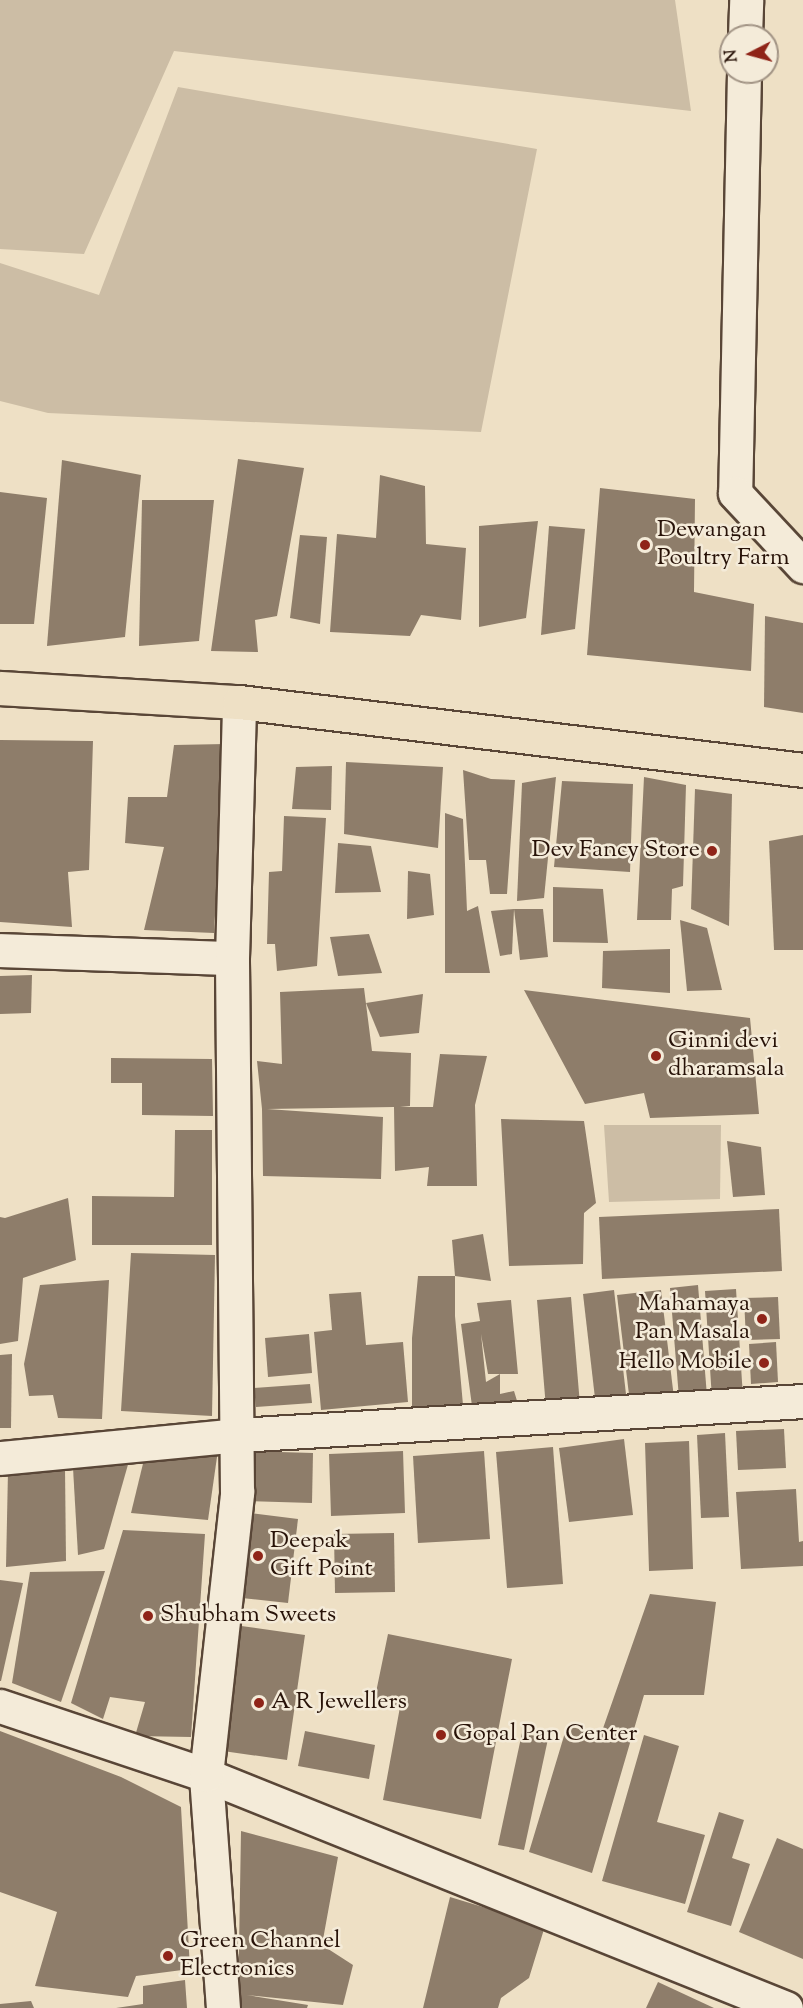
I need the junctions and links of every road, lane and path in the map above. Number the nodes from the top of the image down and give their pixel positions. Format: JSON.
{"nodes":[{"id":1,"x":746,"y":0,"type":"edge"},
{"id":2,"x":745,"y":24,"type":"edge"},
{"id":3,"x":744,"y":84,"type":"edge"},
{"id":4,"x":803,"y":566,"type":"edge"},
{"id":5,"x":0,"y":688,"type":"edge"},
{"id":6,"x":239,"y":702,"type":"junction"},
{"id":7,"x":803,"y":770,"type":"edge"},
{"id":8,"x":0,"y":950,"type":"edge"},
{"id":9,"x":232,"y":958,"type":"junction"},
{"id":10,"x":803,"y":1401,"type":"edge"},
{"id":11,"x":238,"y":1435,"type":"junction"},
{"id":12,"x":0,"y":1458,"type":"edge"},
{"id":13,"x":0,"y":1706,"type":"edge"},
{"id":14,"x":206,"y":1776,"type":"junction"},
{"id":15,"x":222,"y":2008,"type":"edge"},
{"id":16,"x":786,"y":2008,"type":"edge"}],
"edges":[{"from":1,"to":2,"type":"street"},
{"from":3,"to":4,"type":"street"},
{"from":5,"to":6,"type":"main road"},
{"from":6,"to":7,"type":"main road"},
{"from":6,"to":9,"type":"street"},
{"from":8,"to":9,"type":"street"},
{"from":9,"to":11,"type":"street"},
{"from":10,"to":11,"type":"street"},
{"from":11,"to":12,"type":"street"},
{"from":11,"to":14,"type":"street"},
{"from":13,"to":14,"type":"street"},
{"from":14,"to":15,"type":"street"},
{"from":14,"to":16,"type":"street"}]}
